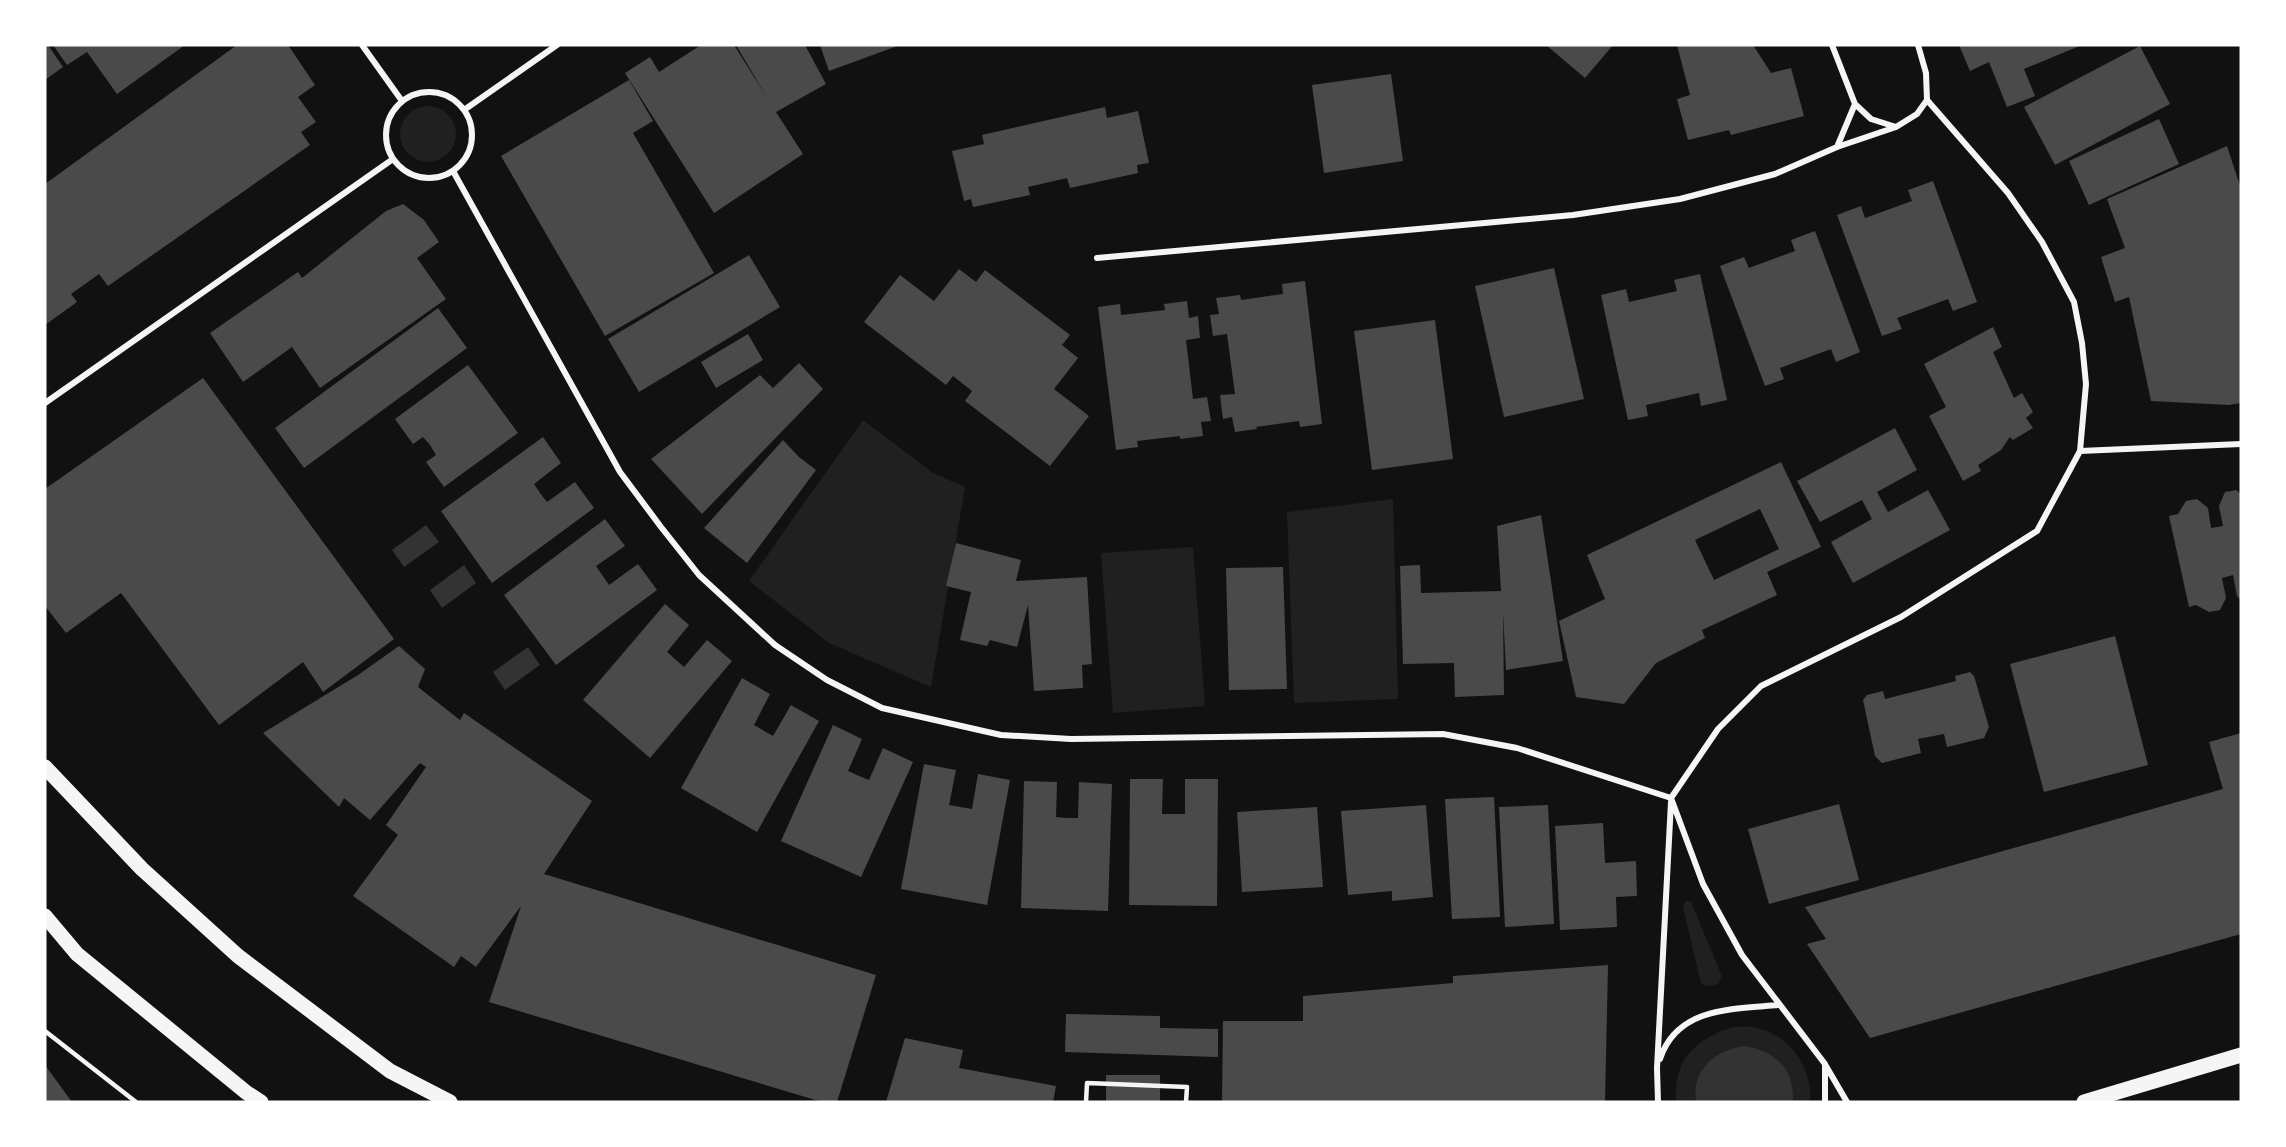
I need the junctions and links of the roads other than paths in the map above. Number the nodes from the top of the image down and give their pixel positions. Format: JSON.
{"nodes":[{"id":1,"x":362,"y":45,"type":"edge"},
{"id":2,"x":557,"y":45,"type":"edge"},
{"id":3,"x":1832,"y":45,"type":"edge"},
{"id":4,"x":1918,"y":45,"type":"edge"},
{"id":5,"x":1927,"y":100,"type":"junction"},
{"id":6,"x":402,"y":101,"type":"junction"},
{"id":7,"x":1855,"y":104,"type":"junction"},
{"id":8,"x":464,"y":110,"type":"junction"},
{"id":9,"x":1896,"y":127,"type":"junction"},
{"id":10,"x":1837,"y":147,"type":"junction"},
{"id":11,"x":393,"y":159,"type":"junction"},
{"id":12,"x":453,"y":171,"type":"junction"},
{"id":13,"x":1097,"y":258,"type":"dead end"},
{"id":14,"x":45,"y":403,"type":"edge"},
{"id":15,"x":2241,"y":444,"type":"edge"},
{"id":16,"x":2080,"y":451,"type":"junction"},
{"id":17,"x":45,"y":767,"type":"edge"},
{"id":18,"x":1671,"y":798,"type":"junction"},
{"id":19,"x":45,"y":916,"type":"edge"},
{"id":20,"x":1778,"y":1005,"type":"junction"},
{"id":21,"x":45,"y":1031,"type":"edge"},
{"id":22,"x":2241,"y":1055,"type":"edge"},
{"id":23,"x":1825,"y":1064,"type":"junction"},
{"id":24,"x":1657,"y":1068,"type":"junction"},
{"id":25,"x":136,"y":1102,"type":"edge"},
{"id":26,"x":261,"y":1102,"type":"edge"},
{"id":27,"x":450,"y":1102,"type":"edge"},
{"id":28,"x":1086,"y":1102,"type":"edge"},
{"id":29,"x":1186,"y":1102,"type":"edge"},
{"id":30,"x":1658,"y":1102,"type":"edge"},
{"id":31,"x":1825,"y":1102,"type":"edge"},
{"id":32,"x":1847,"y":1102,"type":"edge"},
{"id":33,"x":2084,"y":1102,"type":"edge"}],
"edges":[{"from":1,"to":6,"type":"street"},
{"from":2,"to":8,"type":"street"},
{"from":3,"to":7,"type":"street"},
{"from":4,"to":5,"type":"street"},
{"from":5,"to":9,"type":"street"},
{"from":5,"to":16,"type":"street"},
{"from":6,"to":8,"type":"street"},
{"from":6,"to":11,"type":"street"},
{"from":7,"to":9,"type":"street"},
{"from":7,"to":10,"type":"street"},
{"from":8,"to":12,"type":"street"},
{"from":9,"to":10,"type":"street"},
{"from":10,"to":13,"type":"street"},
{"from":11,"to":12,"type":"street"},
{"from":11,"to":14,"type":"street"},
{"from":12,"to":18,"type":"street"},
{"from":15,"to":16,"type":"street"},
{"from":16,"to":18,"type":"street"},
{"from":17,"to":27,"type":"main road"},
{"from":18,"to":20,"type":"street"},
{"from":18,"to":24,"type":"street"},
{"from":19,"to":26,"type":"main road"},
{"from":20,"to":23,"type":"street"},
{"from":20,"to":24,"type":"street"},
{"from":21,"to":25,"type":"lane"},
{"from":22,"to":33,"type":"main road"},
{"from":23,"to":31,"type":"street"},
{"from":23,"to":32,"type":"street"},
{"from":24,"to":30,"type":"street"},
{"from":28,"to":29,"type":"lane"}]}
